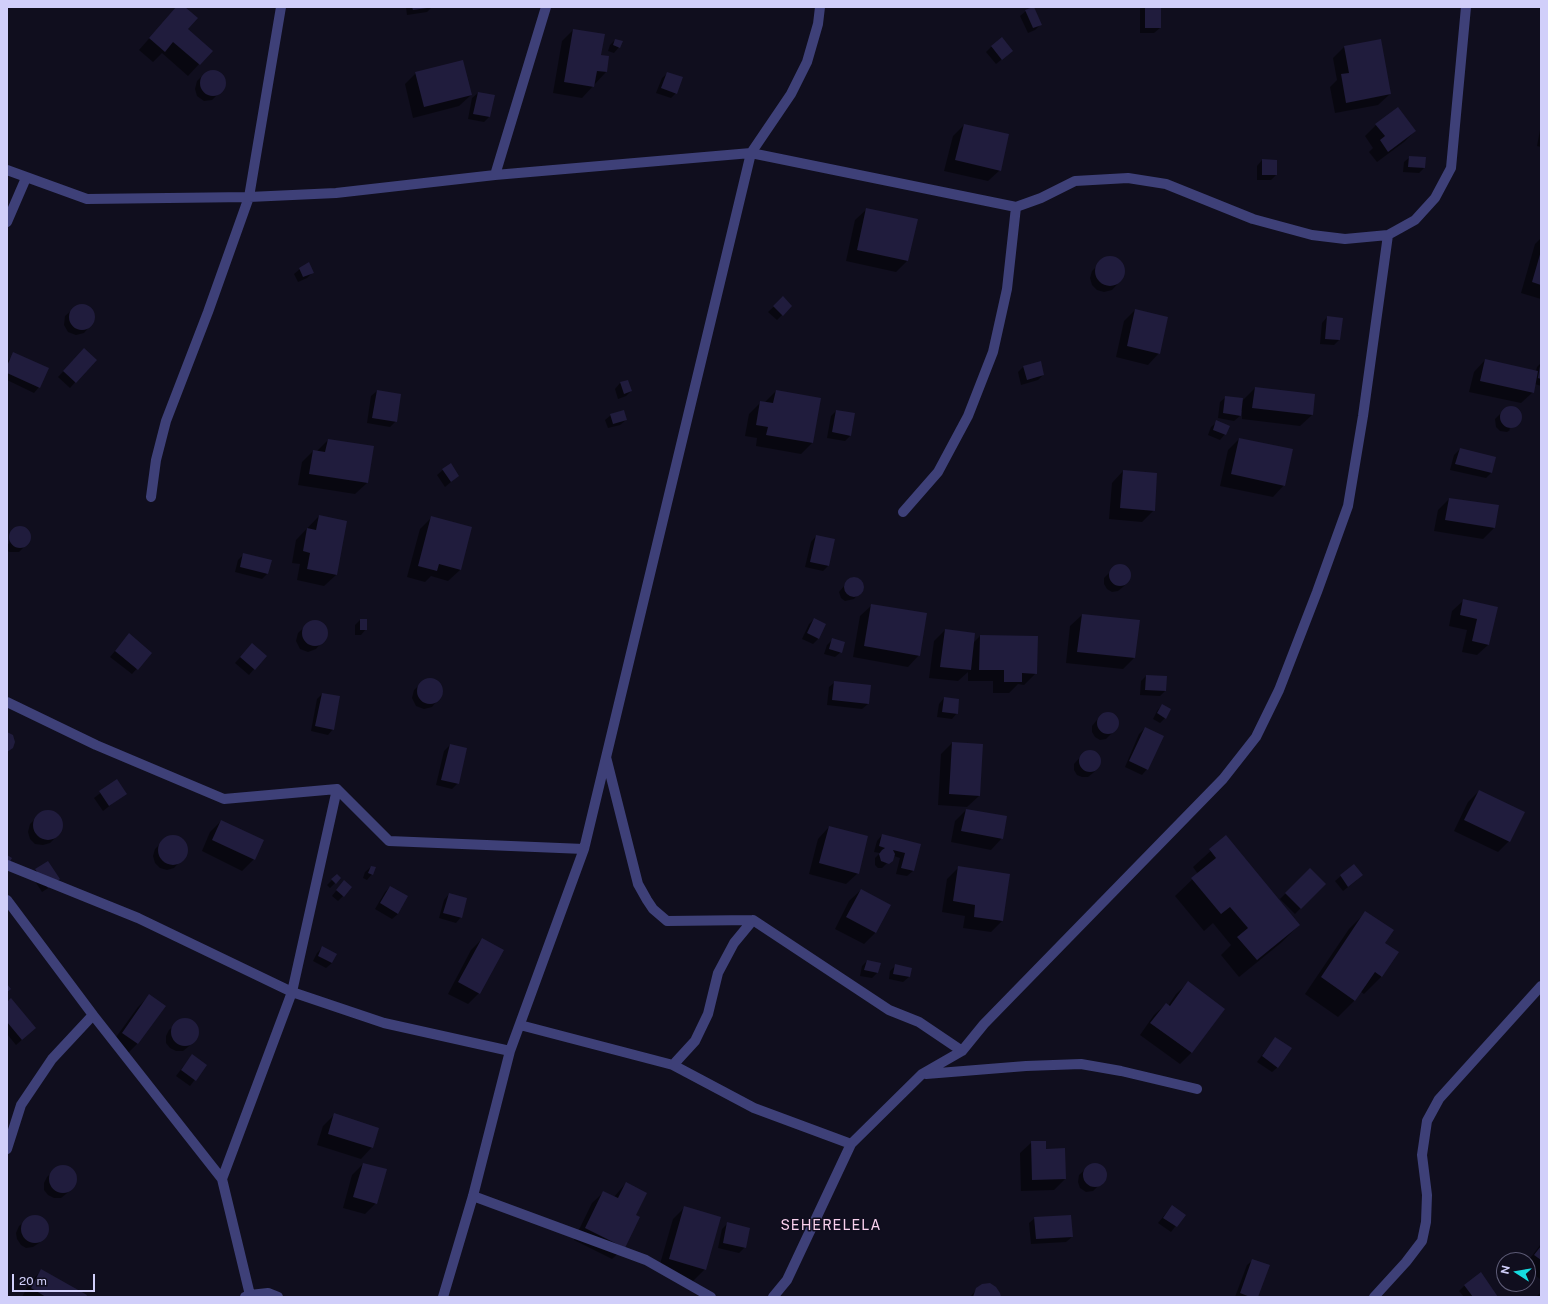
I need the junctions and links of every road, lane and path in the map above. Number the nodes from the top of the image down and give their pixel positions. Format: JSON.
{"nodes":[{"id":1,"x":281,"y":7,"type":"edge"},
{"id":2,"x":546,"y":7,"type":"edge"},
{"id":3,"x":820,"y":7,"type":"edge"},
{"id":4,"x":1466,"y":7,"type":"edge"},
{"id":5,"x":752,"y":153,"type":"junction"},
{"id":6,"x":7,"y":170,"type":"edge"},
{"id":7,"x":495,"y":175,"type":"junction"},
{"id":8,"x":26,"y":178,"type":"junction"},
{"id":9,"x":249,"y":197,"type":"junction"},
{"id":10,"x":1016,"y":207,"type":"junction"},
{"id":11,"x":7,"y":222,"type":"edge"},
{"id":12,"x":1388,"y":235,"type":"junction"},
{"id":13,"x":151,"y":497,"type":"dead end"},
{"id":14,"x":903,"y":512,"type":"dead end"},
{"id":15,"x":7,"y":702,"type":"edge"},
{"id":16,"x":606,"y":756,"type":"junction"},
{"id":17,"x":337,"y":789,"type":"junction"},
{"id":18,"x":584,"y":849,"type":"junction"},
{"id":19,"x":7,"y":865,"type":"edge"},
{"id":20,"x":7,"y":900,"type":"edge"},
{"id":21,"x":753,"y":920,"type":"junction"},
{"id":22,"x":1541,"y":986,"type":"edge"},
{"id":23,"x":292,"y":992,"type":"junction"},
{"id":24,"x":93,"y":1015,"type":"junction"},
{"id":25,"x":520,"y":1025,"type":"junction"},
{"id":26,"x":510,"y":1051,"type":"junction"},
{"id":27,"x":962,"y":1051,"type":"junction"},
{"id":28,"x":673,"y":1065,"type":"junction"},
{"id":29,"x":922,"y":1074,"type":"junction"},
{"id":30,"x":1197,"y":1089,"type":"dead end"},
{"id":31,"x":851,"y":1144,"type":"junction"},
{"id":32,"x":7,"y":1148,"type":"edge"},
{"id":33,"x":222,"y":1179,"type":"junction"},
{"id":34,"x":473,"y":1196,"type":"junction"},
{"id":35,"x":248,"y":1296,"type":"edge"},
{"id":36,"x":278,"y":1297,"type":"edge"},
{"id":37,"x":443,"y":1297,"type":"edge"},
{"id":38,"x":711,"y":1297,"type":"edge"},
{"id":39,"x":773,"y":1297,"type":"edge"},
{"id":40,"x":1374,"y":1297,"type":"edge"}],
"edges":[{"from":1,"to":9,"type":"street"},
{"from":2,"to":7,"type":"street"},
{"from":3,"to":5,"type":"street"},
{"from":4,"to":12,"type":"street"},
{"from":5,"to":7,"type":"street"},
{"from":5,"to":10,"type":"street"},
{"from":5,"to":16,"type":"street"},
{"from":6,"to":8,"type":"street"},
{"from":7,"to":9,"type":"street"},
{"from":8,"to":9,"type":"street"},
{"from":8,"to":11,"type":"street"},
{"from":9,"to":13,"type":"street"},
{"from":10,"to":12,"type":"street"},
{"from":10,"to":14,"type":"street"},
{"from":12,"to":27,"type":"street"},
{"from":15,"to":17,"type":"street"},
{"from":16,"to":18,"type":"street"},
{"from":16,"to":21,"type":"street"},
{"from":17,"to":18,"type":"street"},
{"from":17,"to":23,"type":"street"},
{"from":18,"to":25,"type":"street"},
{"from":19,"to":23,"type":"street"},
{"from":20,"to":24,"type":"street"},
{"from":21,"to":27,"type":"street"},
{"from":21,"to":28,"type":"street"},
{"from":22,"to":40,"type":"street"},
{"from":23,"to":26,"type":"street"},
{"from":23,"to":33,"type":"street"},
{"from":24,"to":32,"type":"street"},
{"from":24,"to":33,"type":"street"},
{"from":25,"to":26,"type":"street"},
{"from":25,"to":28,"type":"street"},
{"from":26,"to":34,"type":"street"},
{"from":27,"to":29,"type":"street"},
{"from":28,"to":31,"type":"street"},
{"from":29,"to":30,"type":"street"},
{"from":29,"to":31,"type":"street"},
{"from":31,"to":39,"type":"street"},
{"from":33,"to":35,"type":"street"},
{"from":34,"to":37,"type":"street"},
{"from":34,"to":38,"type":"street"},
{"from":35,"to":36,"type":"street"}]}
